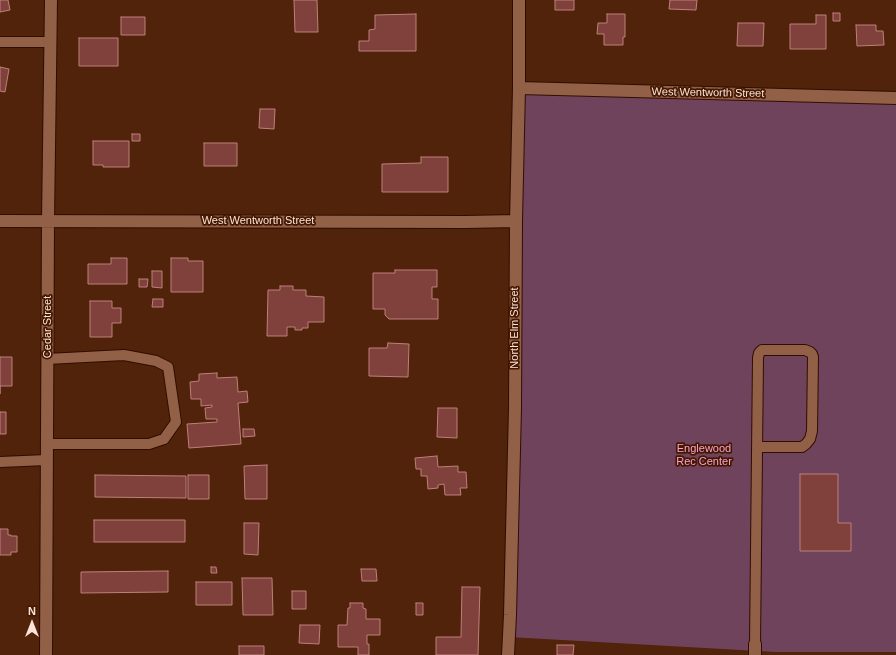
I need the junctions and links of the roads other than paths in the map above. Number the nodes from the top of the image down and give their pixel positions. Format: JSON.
{"nodes":[{"id":1,"x":51,"y":0,"type":"edge"},
{"id":2,"x":519,"y":0,"type":"edge"},
{"id":3,"x":0,"y":42,"type":"edge"},
{"id":4,"x":50,"y":42,"type":"junction"},
{"id":5,"x":519,"y":88,"type":"junction"},
{"id":6,"x":896,"y":98,"type":"edge"},
{"id":7,"x":0,"y":221,"type":"edge"},
{"id":8,"x":48,"y":221,"type":"junction"},
{"id":9,"x":516,"y":221,"type":"junction"},
{"id":10,"x":47,"y":359,"type":"junction"},
{"id":11,"x":47,"y":444,"type":"junction"},
{"id":12,"x":757,"y":447,"type":"junction"},
{"id":13,"x":47,"y":460,"type":"junction"},
{"id":14,"x":0,"y":462,"type":"edge"},
{"id":15,"x":755,"y":650,"type":"edge"},
{"id":16,"x":46,"y":655,"type":"edge"},
{"id":17,"x":508,"y":655,"type":"edge"}],
"edges":[{"from":1,"to":4,"type":"street","name":"Cedar Street"},
{"from":2,"to":5,"type":"street","name":"North Elm Street"},
{"from":3,"to":4,"type":"lane"},
{"from":4,"to":8,"type":"street","name":"Cedar Street"},
{"from":5,"to":6,"type":"street","name":"West Wentworth Street"},
{"from":5,"to":9,"type":"street","name":"North Elm Street"},
{"from":7,"to":8,"type":"street","name":"West Wentworth Street"},
{"from":8,"to":9,"type":"street","name":"West Wentworth Street"},
{"from":8,"to":10,"type":"street","name":"Cedar Street"},
{"from":9,"to":17,"type":"street","name":"North Elm Street"},
{"from":10,"to":11,"type":"street","name":"Cedar Street"},
{"from":10,"to":11,"type":"lane"},
{"from":11,"to":13,"type":"street","name":"Cedar Street"},
{"from":12,"to":12,"type":"lane"},
{"from":12,"to":15,"type":"lane"},
{"from":13,"to":14,"type":"lane"},
{"from":13,"to":16,"type":"street","name":"Cedar Street"}]}
